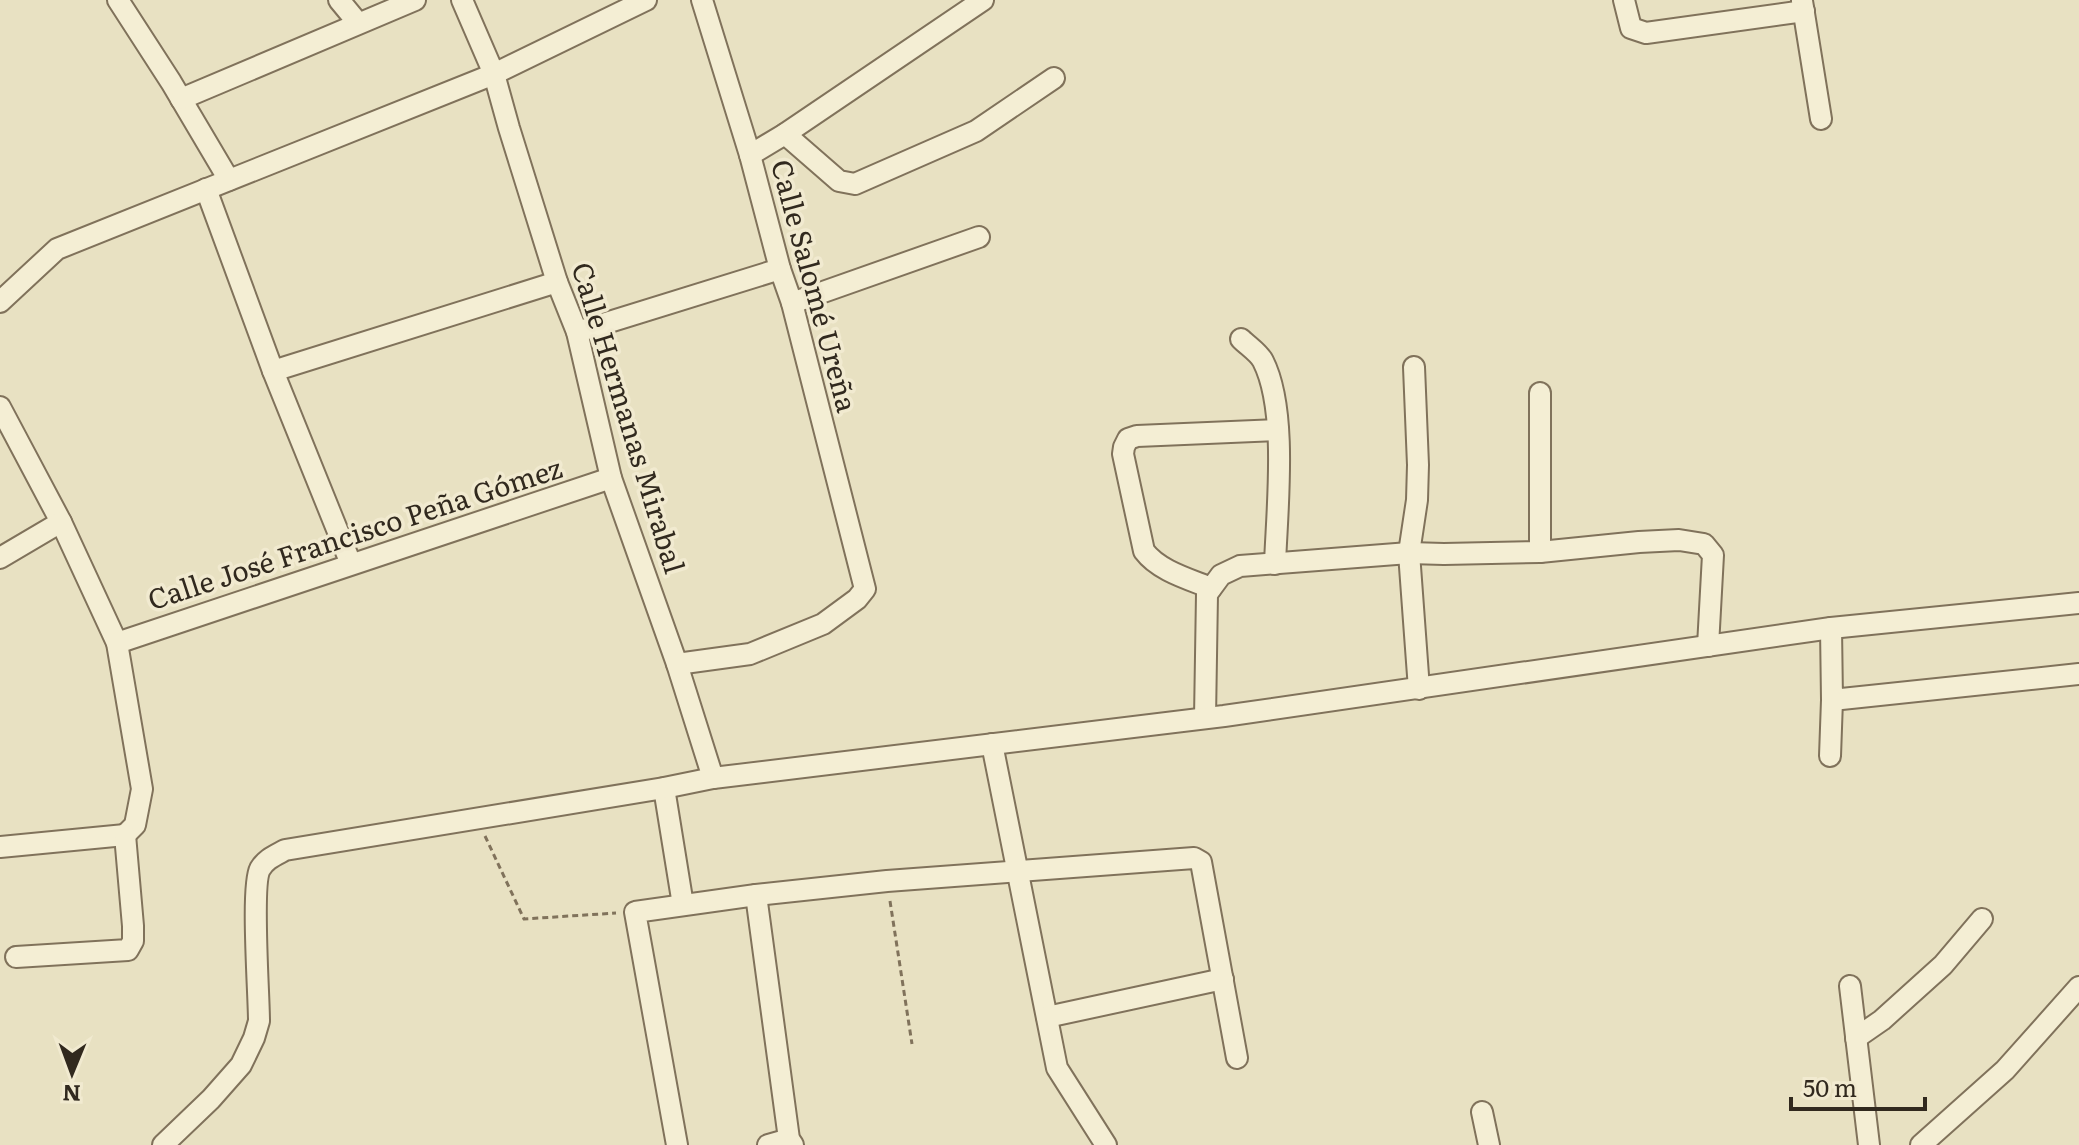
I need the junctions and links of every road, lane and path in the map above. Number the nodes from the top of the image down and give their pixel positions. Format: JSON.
{"nodes":[{"id":1,"x":118,"y":0,"type":"edge"},
{"id":2,"x":339,"y":0,"type":"edge"},
{"id":3,"x":415,"y":0,"type":"edge"},
{"id":4,"x":462,"y":0,"type":"edge"},
{"id":5,"x":646,"y":0,"type":"edge"},
{"id":6,"x":702,"y":0,"type":"edge"},
{"id":7,"x":983,"y":0,"type":"edge"},
{"id":8,"x":1624,"y":0,"type":"edge"},
{"id":9,"x":1803,"y":6,"type":"edge"},
{"id":10,"x":358,"y":23,"type":"junction"},
{"id":11,"x":494,"y":74,"type":"junction"},
{"id":12,"x":1054,"y":78,"type":"dead end"},
{"id":13,"x":181,"y":99,"type":"junction"},
{"id":14,"x":1821,"y":119,"type":"dead end"},
{"id":15,"x":785,"y":134,"type":"junction"},
{"id":16,"x":750,"y":155,"type":"junction"},
{"id":17,"x":229,"y":180,"type":"junction"},
{"id":18,"x":206,"y":189,"type":"junction"},
{"id":19,"x":979,"y":237,"type":"dead end"},
{"id":20,"x":780,"y":269,"type":"junction"},
{"id":21,"x":557,"y":282,"type":"junction"},
{"id":22,"x":0,"y":302,"type":"edge"},
{"id":23,"x":792,"y":303,"type":"junction"},
{"id":24,"x":577,"y":332,"type":"junction"},
{"id":25,"x":1241,"y":339,"type":"dead end"},
{"id":26,"x":1414,"y":367,"type":"dead end"},
{"id":27,"x":273,"y":371,"type":"junction"},
{"id":28,"x":1540,"y":393,"type":"dead end"},
{"id":29,"x":0,"y":407,"type":"edge"},
{"id":30,"x":1278,"y":430,"type":"junction"},
{"id":31,"x":611,"y":478,"type":"junction"},
{"id":32,"x":61,"y":522,"type":"junction"},
{"id":33,"x":1540,"y":552,"type":"junction"},
{"id":34,"x":1409,"y":553,"type":"junction"},
{"id":35,"x":0,"y":558,"type":"edge"},
{"id":36,"x":351,"y":564,"type":"junction"},
{"id":37,"x":1275,"y":564,"type":"junction"},
{"id":38,"x":1211,"y":588,"type":"junction"},
{"id":39,"x":2079,"y":603,"type":"edge"},
{"id":40,"x":1831,"y":628,"type":"junction"},
{"id":41,"x":117,"y":643,"type":"junction"},
{"id":42,"x":1708,"y":646,"type":"junction"},
{"id":43,"x":677,"y":664,"type":"junction"},
{"id":44,"x":2079,"y":674,"type":"edge"},
{"id":45,"x":1419,"y":689,"type":"junction"},
{"id":46,"x":1832,"y":700,"type":"junction"},
{"id":47,"x":1205,"y":718,"type":"junction"},
{"id":48,"x":992,"y":744,"type":"junction"},
{"id":49,"x":1830,"y":756,"type":"dead end"},
{"id":50,"x":713,"y":778,"type":"junction"},
{"id":51,"x":664,"y":788,"type":"junction"},
{"id":52,"x":477,"y":818,"type":"junction"},
{"id":53,"x":125,"y":835,"type":"junction"},
{"id":54,"x":0,"y":847,"type":"edge"},
{"id":55,"x":1018,"y":870,"type":"junction"},
{"id":56,"x":887,"y":881,"type":"junction"},
{"id":57,"x":756,"y":895,"type":"junction"},
{"id":58,"x":683,"y":905,"type":"junction"},
{"id":59,"x":635,"y":912,"type":"junction"},
{"id":60,"x":1982,"y":919,"type":"dead end"},
{"id":61,"x":16,"y":957,"type":"dead end"},
{"id":62,"x":1223,"y":979,"type":"junction"},
{"id":63,"x":1850,"y":986,"type":"dead end"},
{"id":64,"x":2079,"y":987,"type":"edge"},
{"id":65,"x":1047,"y":1017,"type":"junction"},
{"id":66,"x":1856,"y":1038,"type":"junction"},
{"id":67,"x":912,"y":1044,"type":"dead end"},
{"id":68,"x":1237,"y":1058,"type":"dead end"},
{"id":69,"x":1482,"y":1112,"type":"dead end"},
{"id":70,"x":791,"y":1142,"type":"edge"},
{"id":71,"x":163,"y":1145,"type":"edge"},
{"id":72,"x":677,"y":1145,"type":"edge"},
{"id":73,"x":768,"y":1145,"type":"edge"},
{"id":74,"x":1106,"y":1145,"type":"edge"},
{"id":75,"x":1489,"y":1145,"type":"edge"},
{"id":76,"x":1869,"y":1145,"type":"edge"},
{"id":77,"x":1921,"y":1145,"type":"edge"}],
"edges":[{"from":1,"to":13,"type":"street"},
{"from":2,"to":10,"type":"street"},
{"from":3,"to":10,"type":"street"},
{"from":4,"to":11,"type":"street","name":"Calle Hermanas Mirabal"},
{"from":5,"to":11,"type":"street"},
{"from":6,"to":16,"type":"street","name":"Calle Salomé Ureña"},
{"from":7,"to":15,"type":"street"},
{"from":8,"to":9,"type":"street"},
{"from":9,"to":14,"type":"street"},
{"from":10,"to":13,"type":"street"},
{"from":11,"to":17,"type":"street"},
{"from":11,"to":21,"type":"street","name":"Calle Hermanas Mirabal"},
{"from":12,"to":15,"type":"street"},
{"from":13,"to":17,"type":"street"},
{"from":15,"to":16,"type":"street"},
{"from":16,"to":20,"type":"street","name":"Calle Salomé Ureña"},
{"from":17,"to":18,"type":"street"},
{"from":18,"to":22,"type":"street"},
{"from":18,"to":27,"type":"street"},
{"from":19,"to":23,"type":"street"},
{"from":20,"to":23,"type":"street","name":"Calle Salomé Ureña"},
{"from":20,"to":24,"type":"street"},
{"from":21,"to":24,"type":"street","name":"Calle Hermanas Mirabal"},
{"from":21,"to":27,"type":"street"},
{"from":23,"to":43,"type":"street","name":"Calle Salomé Ureña"},
{"from":24,"to":31,"type":"street","name":"Calle Hermanas Mirabal"},
{"from":25,"to":30,"type":"street"},
{"from":26,"to":34,"type":"street"},
{"from":27,"to":36,"type":"street"},
{"from":28,"to":33,"type":"street"},
{"from":29,"to":32,"type":"street"},
{"from":30,"to":37,"type":"street"},
{"from":30,"to":38,"type":"street"},
{"from":31,"to":36,"type":"street","name":"Calle José Francisco Peña Gómez"},
{"from":31,"to":43,"type":"street","name":"Calle Hermanas Mirabal"},
{"from":32,"to":35,"type":"street"},
{"from":32,"to":41,"type":"street"},
{"from":33,"to":34,"type":"street"},
{"from":33,"to":42,"type":"street"},
{"from":34,"to":37,"type":"street"},
{"from":34,"to":45,"type":"street"},
{"from":36,"to":41,"type":"street","name":"Calle José Francisco Peña Gómez"},
{"from":37,"to":38,"type":"street"},
{"from":38,"to":47,"type":"street"},
{"from":39,"to":40,"type":"street"},
{"from":40,"to":42,"type":"street"},
{"from":40,"to":46,"type":"street"},
{"from":41,"to":53,"type":"street"},
{"from":42,"to":45,"type":"street"},
{"from":43,"to":50,"type":"street","name":"Calle Hermanas Mirabal"},
{"from":44,"to":46,"type":"street"},
{"from":45,"to":47,"type":"street"},
{"from":46,"to":49,"type":"street"},
{"from":47,"to":48,"type":"street"},
{"from":48,"to":50,"type":"street"},
{"from":48,"to":55,"type":"street"},
{"from":50,"to":51,"type":"street"},
{"from":51,"to":52,"type":"street"},
{"from":51,"to":58,"type":"street"},
{"from":52,"to":59,"type":"path"},
{"from":52,"to":71,"type":"street"},
{"from":53,"to":54,"type":"street"},
{"from":53,"to":61,"type":"street"},
{"from":55,"to":56,"type":"street"},
{"from":55,"to":62,"type":"street"},
{"from":55,"to":65,"type":"street"},
{"from":56,"to":57,"type":"street"},
{"from":56,"to":67,"type":"path"},
{"from":57,"to":58,"type":"street"},
{"from":57,"to":70,"type":"street"},
{"from":58,"to":59,"type":"street"},
{"from":59,"to":72,"type":"street"},
{"from":60,"to":66,"type":"street"},
{"from":62,"to":65,"type":"street"},
{"from":62,"to":68,"type":"street"},
{"from":63,"to":66,"type":"street"},
{"from":64,"to":77,"type":"street"},
{"from":65,"to":74,"type":"street"},
{"from":66,"to":76,"type":"street"},
{"from":69,"to":75,"type":"street"},
{"from":70,"to":73,"type":"street"}]}
